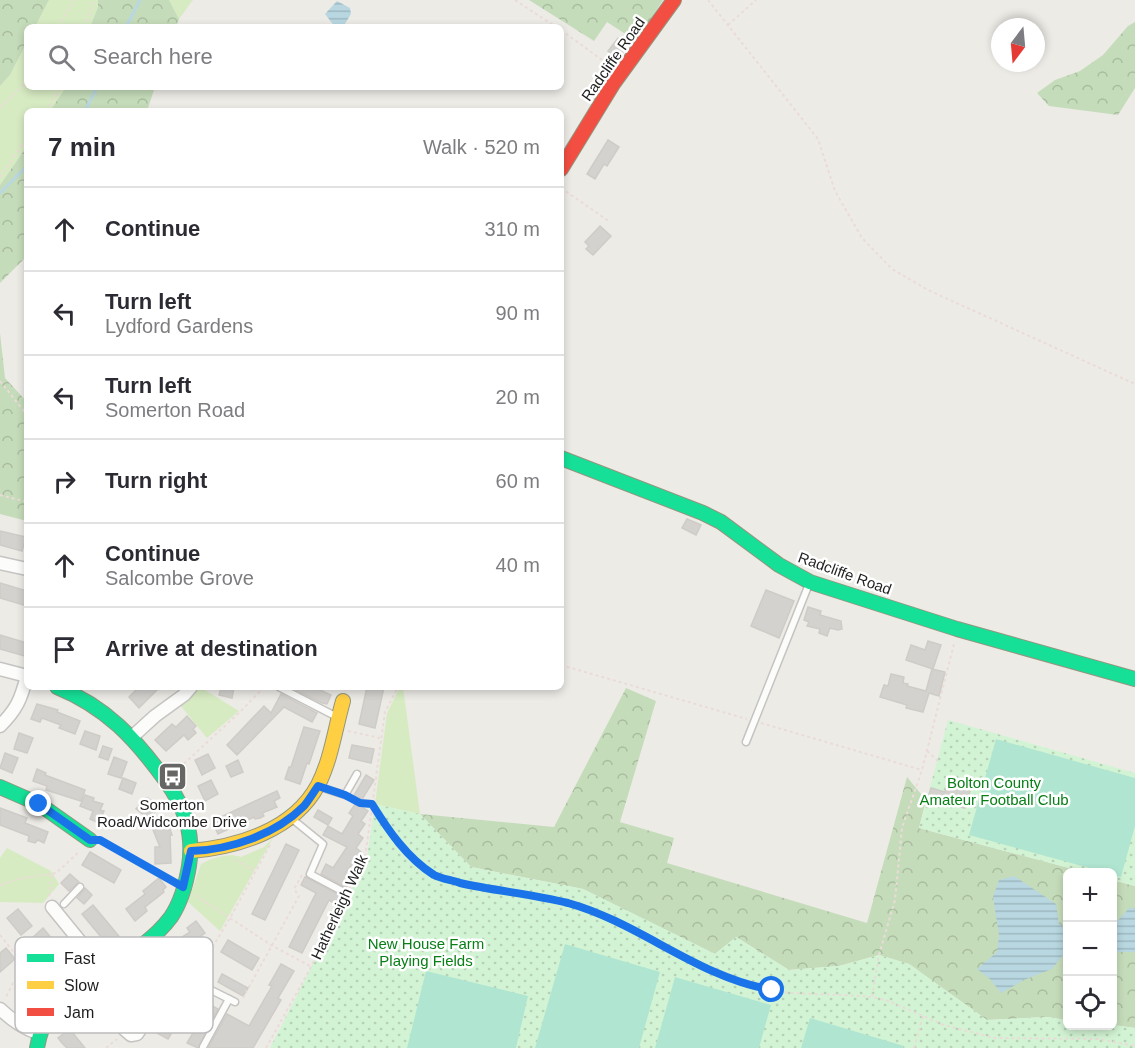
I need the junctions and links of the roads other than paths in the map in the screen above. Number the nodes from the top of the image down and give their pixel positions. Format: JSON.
{"nodes":[{"id":1,"x":674,"y":0,"type":"edge"},
{"id":2,"x":564,"y":164,"type":"edge"},
{"id":3,"x":564,"y":459,"type":"edge"},
{"id":4,"x":0,"y":563,"type":"edge"},
{"id":5,"x":24,"y":568,"type":"edge"},
{"id":6,"x":810,"y":582,"type":"junction"},
{"id":7,"x":0,"y":669,"type":"edge"},
{"id":8,"x":24,"y":675,"type":"edge"},
{"id":9,"x":1135,"y":679,"type":"edge"},
{"id":10,"x":24,"y":687,"type":"edge"},
{"id":11,"x":66,"y":690,"type":"edge"},
{"id":12,"x":188,"y":690,"type":"edge"},
{"id":13,"x":284,"y":690,"type":"edge"},
{"id":14,"x":343,"y":701,"type":"dead end"},
{"id":15,"x":338,"y":723,"type":"junction"},
{"id":16,"x":0,"y":726,"type":"edge"},
{"id":17,"x":132,"y":736,"type":"junction"},
{"id":18,"x":746,"y":742,"type":"dead end"},
{"id":19,"x":357,"y":774,"type":"dead end"},
{"id":20,"x":318,"y":786,"type":"junction"},
{"id":21,"x":0,"y":787,"type":"edge"},
{"id":22,"x":291,"y":818,"type":"junction"},
{"id":23,"x":90,"y":840,"type":"road end"},
{"id":24,"x":191,"y":851,"type":"junction"},
{"id":25,"x":80,"y":886,"type":"dead end"},
{"id":26,"x":342,"y":891,"type":"dead end"},
{"id":27,"x":57,"y":908,"type":"joint"},
{"id":28,"x":79,"y":937,"type":"edge"},
{"id":29,"x":151,"y":937,"type":"edge"},
{"id":30,"x":213,"y":991,"type":"edge"},
{"id":31,"x":0,"y":1009,"type":"edge"},
{"id":32,"x":15,"y":1022,"type":"edge"},
{"id":33,"x":213,"y":1031,"type":"edge"},
{"id":34,"x":212,"y":1033,"type":"edge"},
{"id":35,"x":40,"y":1034,"type":"edge"},
{"id":36,"x":203,"y":1047,"type":"edge"},
{"id":37,"x":37,"y":1048,"type":"edge"}],
"edges":[{"from":1,"to":2,"type":"street","name":"Radcliffe Road"},
{"from":3,"to":6,"type":"street","name":"Radcliffe Road"},
{"from":4,"to":5,"type":"street"},
{"from":6,"to":9,"type":"street","name":"Radcliffe Road"},
{"from":6,"to":18,"type":"lane"},
{"from":7,"to":8,"type":"street"},
{"from":10,"to":16,"type":"street"},
{"from":11,"to":17,"type":"street"},
{"from":12,"to":17,"type":"street"},
{"from":13,"to":15,"type":"lane"},
{"from":14,"to":15,"type":"street"},
{"from":15,"to":20,"type":"street"},
{"from":17,"to":24,"type":"street"},
{"from":19,"to":20,"type":"lane"},
{"from":20,"to":22,"type":"street"},
{"from":21,"to":23,"type":"street"},
{"from":22,"to":24,"type":"street"},
{"from":22,"to":26,"type":"lane"},
{"from":24,"to":29,"type":"street"},
{"from":25,"to":27,"type":"lane"},
{"from":27,"to":28,"type":"street"},
{"from":30,"to":33,"type":"lane"},
{"from":31,"to":32,"type":"street"},
{"from":34,"to":36,"type":"lane"},
{"from":35,"to":37,"type":"street"}]}
